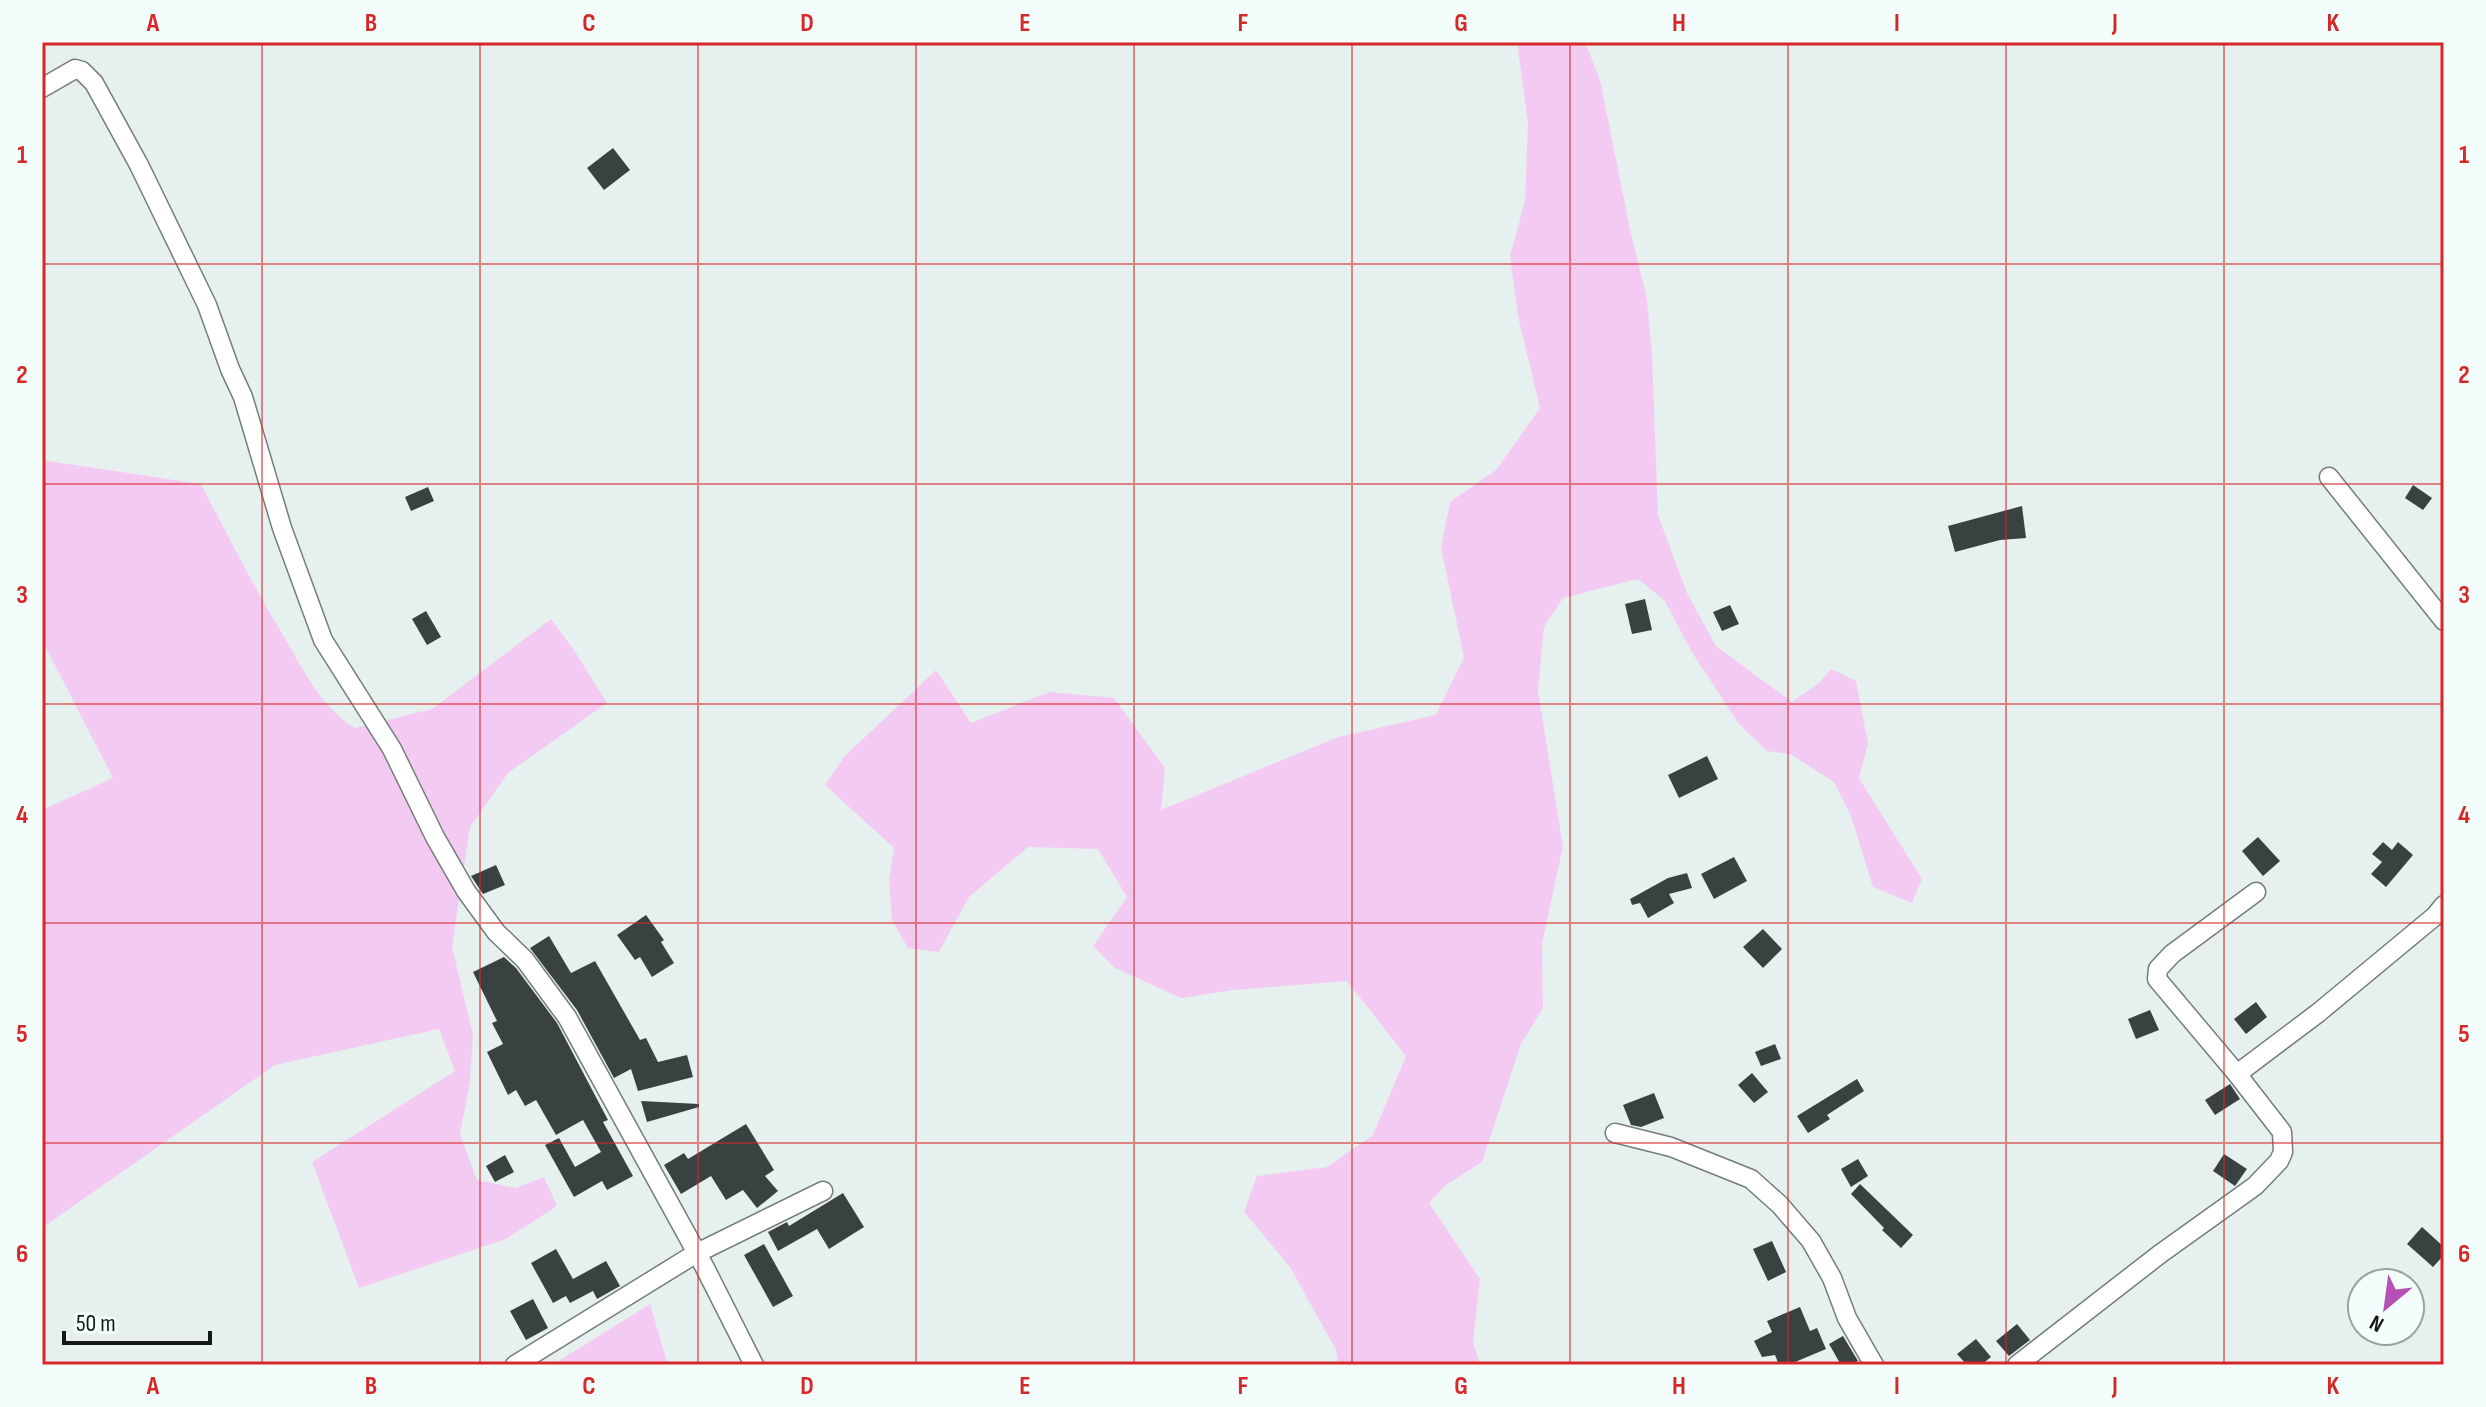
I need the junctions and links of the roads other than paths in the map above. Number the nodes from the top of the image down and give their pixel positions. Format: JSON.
{"nodes":[{"id":1,"x":42,"y":88,"type":"edge"},
{"id":2,"x":2329,"y":477,"type":"dead end"},
{"id":3,"x":2444,"y":621,"type":"edge"},
{"id":4,"x":2256,"y":892,"type":"dead end"},
{"id":5,"x":2444,"y":905,"type":"edge"},
{"id":6,"x":2237,"y":1074,"type":"junction"},
{"id":7,"x":1615,"y":1133,"type":"dead end"},
{"id":8,"x":823,"y":1191,"type":"dead end"},
{"id":9,"x":695,"y":1254,"type":"junction"},
{"id":10,"x":515,"y":1365,"type":"edge"},
{"id":11,"x":754,"y":1365,"type":"edge"},
{"id":12,"x":1874,"y":1365,"type":"edge"},
{"id":13,"x":2017,"y":1365,"type":"edge"}],
"edges":[{"from":1,"to":9,"type":"street"},
{"from":2,"to":3,"type":"street"},
{"from":4,"to":6,"type":"street"},
{"from":5,"to":6,"type":"street"},
{"from":6,"to":13,"type":"street"},
{"from":7,"to":12,"type":"street"},
{"from":8,"to":9,"type":"street"},
{"from":9,"to":10,"type":"street"},
{"from":9,"to":11,"type":"street"}]}
